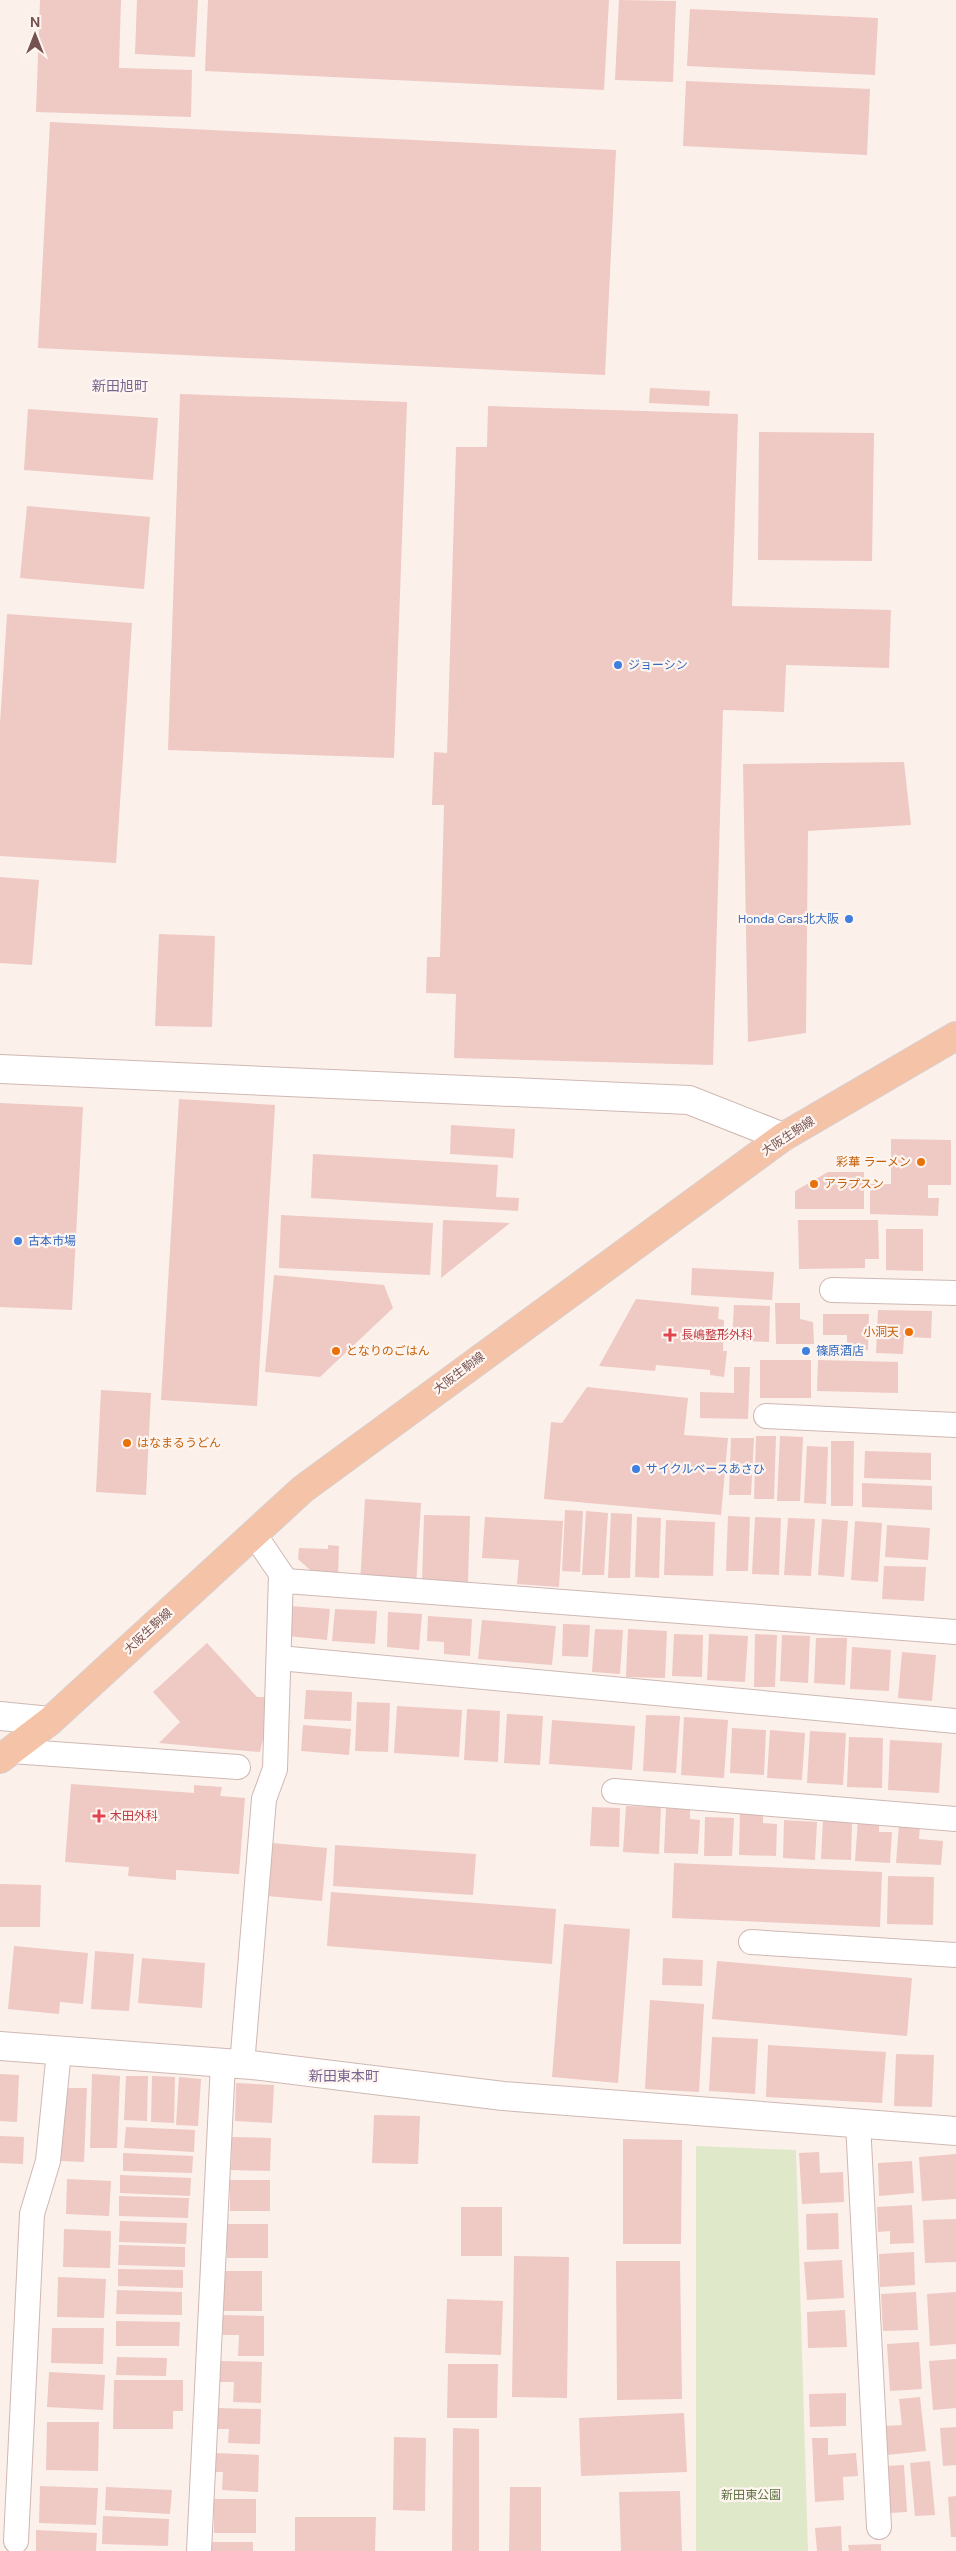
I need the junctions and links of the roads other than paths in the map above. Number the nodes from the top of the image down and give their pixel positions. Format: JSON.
{"nodes":[{"id":1,"x":956,"y":1036,"type":"edge"},
{"id":2,"x":0,"y":1069,"type":"edge"},
{"id":3,"x":783,"y":1137,"type":"junction"},
{"id":4,"x":832,"y":1290,"type":"dead end"},
{"id":5,"x":956,"y":1293,"type":"edge"},
{"id":6,"x":766,"y":1416,"type":"dead end"},
{"id":7,"x":956,"y":1424,"type":"edge"},
{"id":8,"x":254,"y":1534,"type":"junction"},
{"id":9,"x":281,"y":1575,"type":"junction"},
{"id":10,"x":956,"y":1632,"type":"edge"},
{"id":11,"x":279,"y":1658,"type":"junction"},
{"id":12,"x":0,"y":1716,"type":"edge"},
{"id":13,"x":956,"y":1721,"type":"edge"},
{"id":14,"x":50,"y":1722,"type":"junction"},
{"id":15,"x":6,"y":1755,"type":"edge"},
{"id":16,"x":238,"y":1767,"type":"dead end"},
{"id":17,"x":614,"y":1791,"type":"dead end"},
{"id":18,"x":956,"y":1819,"type":"edge"},
{"id":19,"x":751,"y":1942,"type":"dead end"},
{"id":20,"x":956,"y":1955,"type":"edge"},
{"id":21,"x":0,"y":2046,"type":"edge"},
{"id":22,"x":59,"y":2051,"type":"junction"},
{"id":23,"x":232,"y":2064,"type":"junction"},
{"id":24,"x":858,"y":2123,"type":"junction"},
{"id":25,"x":956,"y":2131,"type":"edge"},
{"id":26,"x":879,"y":2527,"type":"dead end"},
{"id":27,"x":16,"y":2541,"type":"dead end"},
{"id":28,"x":199,"y":2551,"type":"edge"}],
"edges":[{"from":1,"to":3,"type":"main road","name":"大阪生駒線"},
{"from":2,"to":3,"type":"street"},
{"from":3,"to":8,"type":"main road","name":"大阪生駒線"},
{"from":4,"to":5,"type":"lane"},
{"from":6,"to":7,"type":"lane"},
{"from":8,"to":9,"type":"lane"},
{"from":8,"to":14,"type":"main road","name":"大阪生駒線"},
{"from":9,"to":10,"type":"lane"},
{"from":9,"to":11,"type":"lane"},
{"from":11,"to":13,"type":"lane"},
{"from":11,"to":23,"type":"lane"},
{"from":12,"to":14,"type":"street"},
{"from":14,"to":15,"type":"main road","name":"大阪生駒線"},
{"from":15,"to":16,"type":"lane"},
{"from":17,"to":18,"type":"lane"},
{"from":19,"to":20,"type":"lane"},
{"from":21,"to":22,"type":"street"},
{"from":22,"to":23,"type":"street"},
{"from":22,"to":27,"type":"lane"},
{"from":23,"to":24,"type":"street"},
{"from":23,"to":28,"type":"lane"},
{"from":24,"to":25,"type":"street"},
{"from":24,"to":26,"type":"lane"}]}
